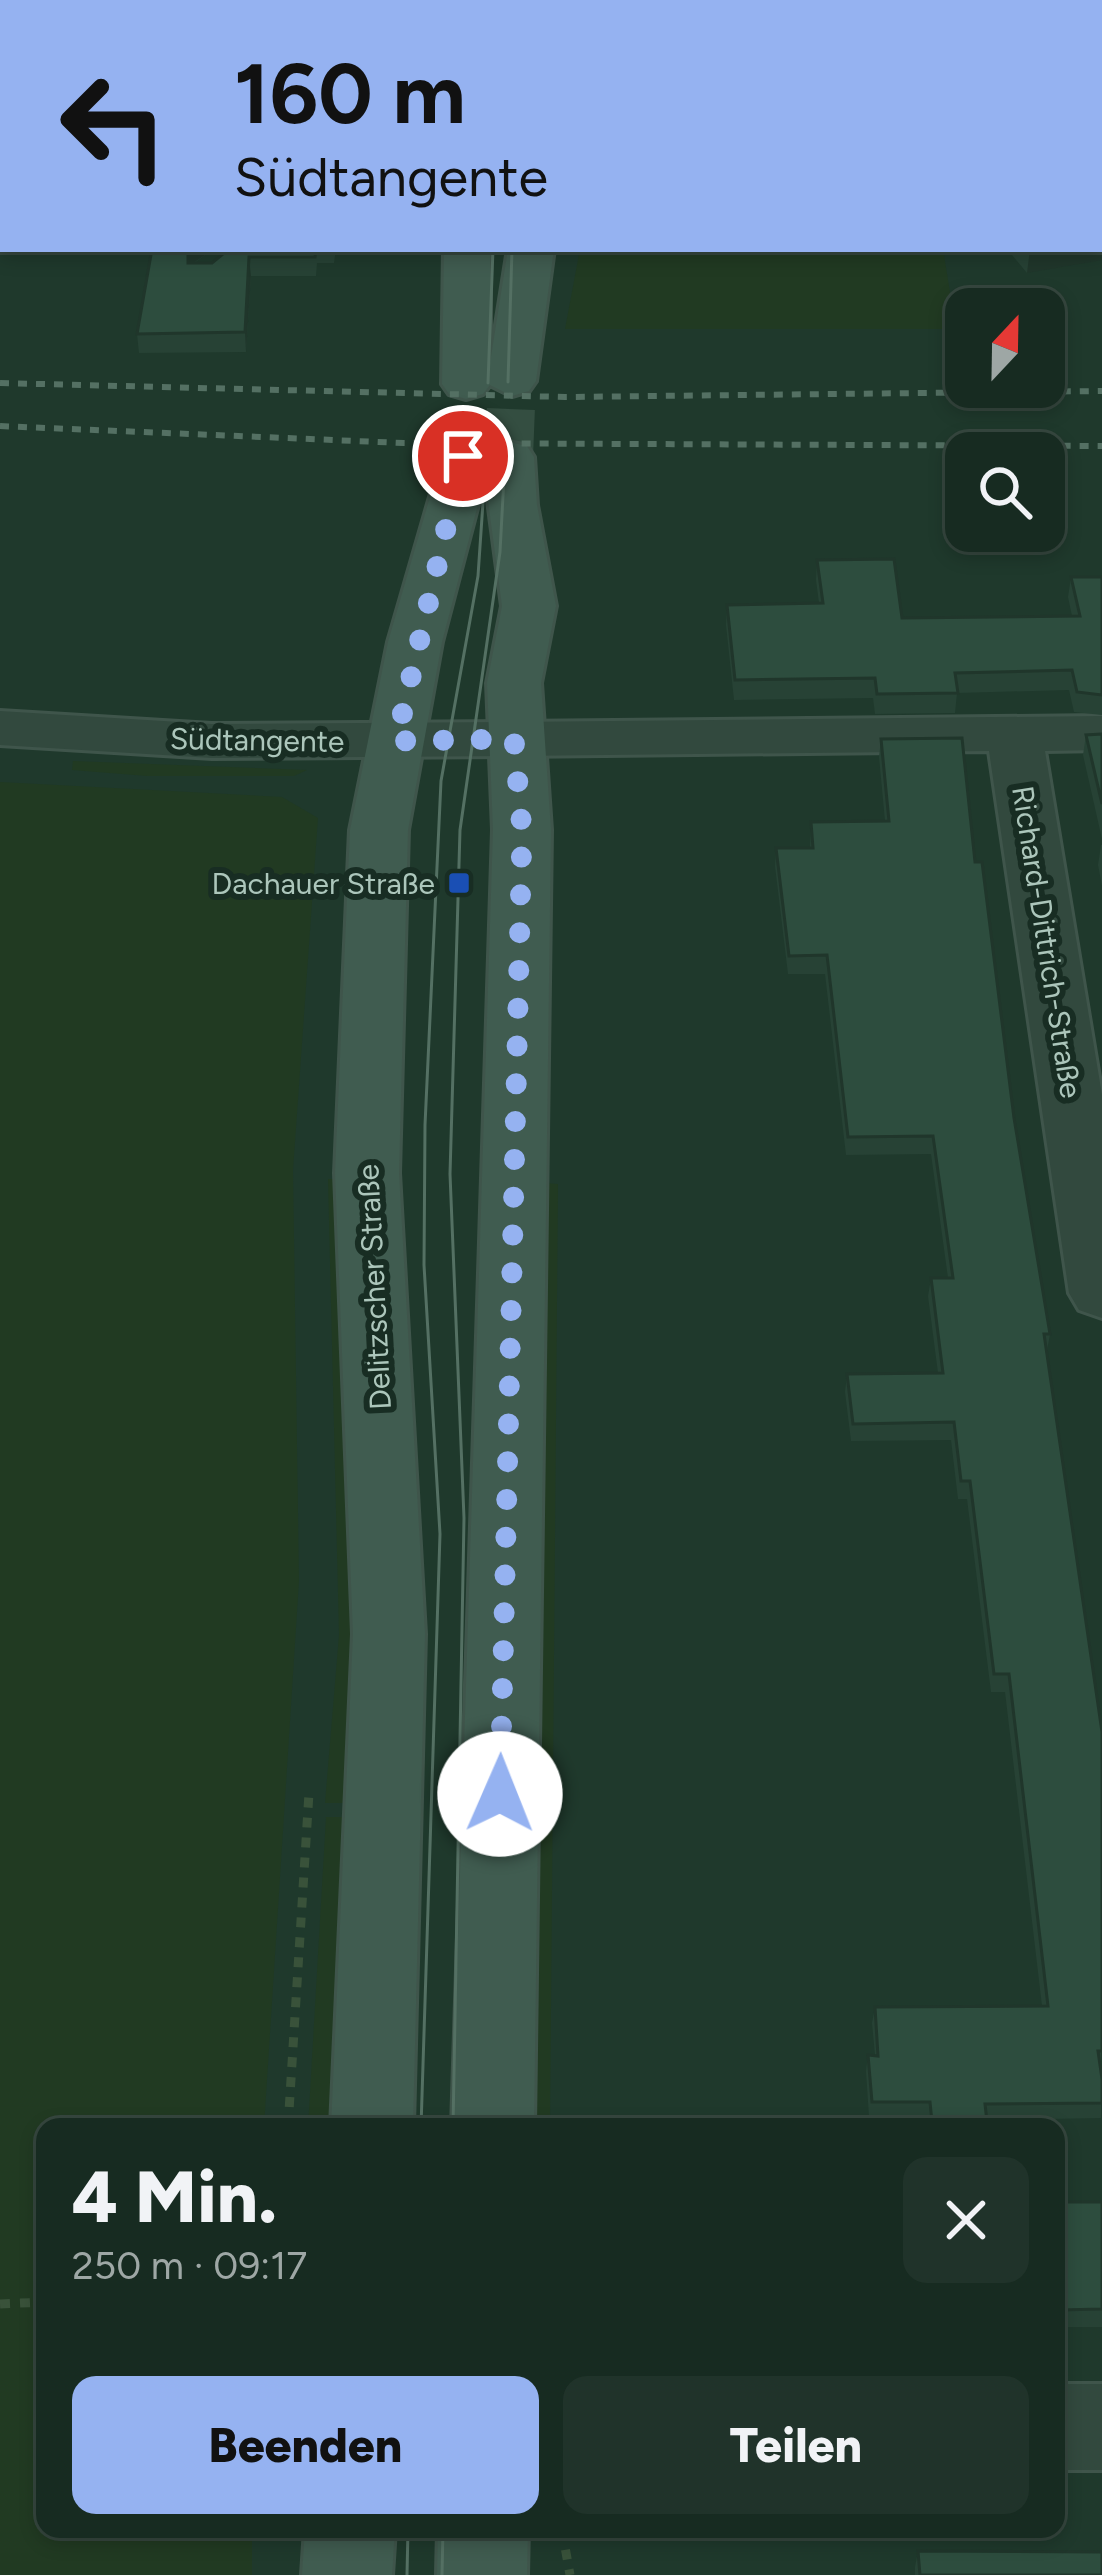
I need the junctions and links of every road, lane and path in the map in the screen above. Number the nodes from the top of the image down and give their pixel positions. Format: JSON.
{"nodes":[{"id":1,"x":467,"y":252,"type":"edge"},
{"id":2,"x":531,"y":252,"type":"edge"},
{"id":3,"x":0,"y":728,"type":"edge"},
{"id":4,"x":1102,"y":733,"type":"edge"},
{"id":5,"x":1014,"y":734,"type":"junction"},
{"id":6,"x":514,"y":739,"type":"junction"},
{"id":7,"x":396,"y":741,"type":"junction"},
{"id":8,"x":1102,"y":1293,"type":"edge"},
{"id":9,"x":372,"y":2118,"type":"edge"},
{"id":10,"x":493,"y":2118,"type":"edge"},
{"id":11,"x":36,"y":2302,"type":"edge"},
{"id":12,"x":0,"y":2304,"type":"edge"},
{"id":13,"x":1065,"y":2427,"type":"edge"},
{"id":14,"x":1102,"y":2427,"type":"edge"},
{"id":15,"x":349,"y":2538,"type":"edge"},
{"id":16,"x":483,"y":2538,"type":"edge"},
{"id":17,"x":564,"y":2538,"type":"edge"},
{"id":18,"x":347,"y":2575,"type":"edge"},
{"id":19,"x":482,"y":2575,"type":"edge"},
{"id":20,"x":570,"y":2575,"type":"edge"}],
"edges":[{"from":1,"to":2,"type":"main road"},
{"from":3,"to":7,"type":"street","name":"Südtangente"},
{"from":4,"to":5,"type":"street"},
{"from":5,"to":6,"type":"street"},
{"from":5,"to":8,"type":"street","name":"Richard-Dittrich-Straße"},
{"from":6,"to":7,"type":"street","name":"Südtangente"},
{"from":6,"to":7,"type":"main road","name":"Delitzscher Straße"},
{"from":6,"to":10,"type":"main road","name":"Delitzscher Straße"},
{"from":7,"to":9,"type":"main road","name":"Delitzscher Straße"},
{"from":11,"to":12,"type":"path"},
{"from":13,"to":14,"type":"street"},
{"from":15,"to":18,"type":"main road"},
{"from":16,"to":19,"type":"main road"},
{"from":17,"to":20,"type":"path"}]}
